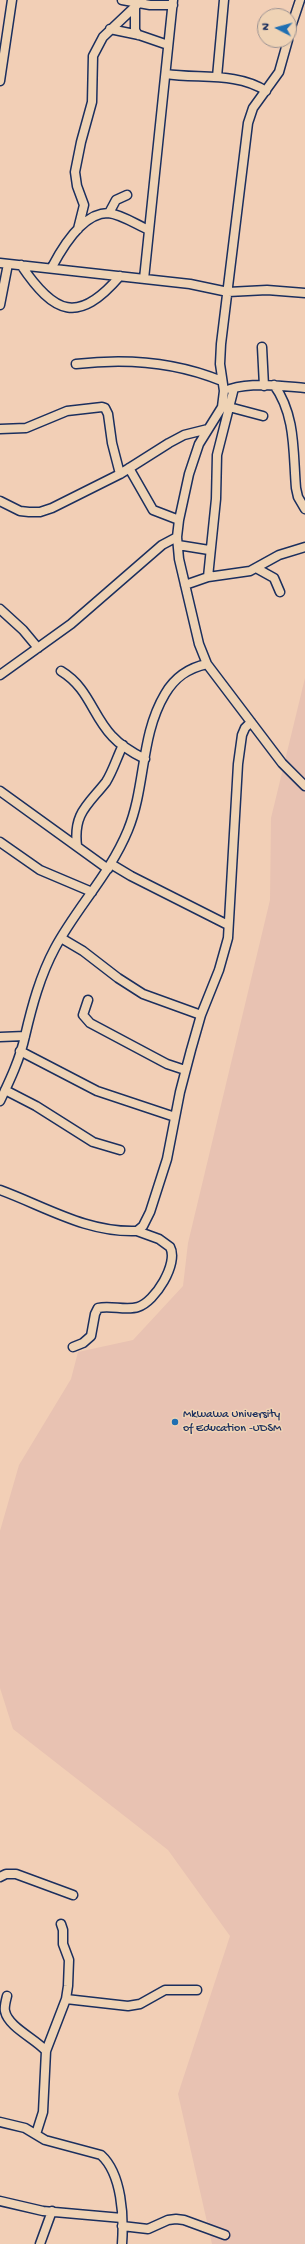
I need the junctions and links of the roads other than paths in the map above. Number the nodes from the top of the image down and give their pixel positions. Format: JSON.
{"nodes":[{"id":1,"x":12,"y":0,"type":"edge"},
{"id":2,"x":122,"y":0,"type":"edge"},
{"id":3,"x":224,"y":0,"type":"edge"},
{"id":4,"x":135,"y":3,"type":"edge"},
{"id":5,"x":173,"y":3,"type":"edge"},
{"id":6,"x":110,"y":30,"type":"junction"},
{"id":7,"x":138,"y":35,"type":"junction"},
{"id":8,"x":168,"y":45,"type":"junction"},
{"id":9,"x":286,"y":48,"type":"edge"},
{"id":10,"x":1,"y":64,"type":"edge"},
{"id":11,"x":166,"y":74,"type":"junction"},
{"id":12,"x":218,"y":77,"type":"junction"},
{"id":13,"x":0,"y":81,"type":"edge"},
{"id":14,"x":266,"y":91,"type":"junction"},
{"id":15,"x":127,"y":195,"type":"dead end"},
{"id":16,"x":109,"y":213,"type":"junction"},
{"id":17,"x":78,"y":229,"type":"junction"},
{"id":18,"x":149,"y":230,"type":"junction"},
{"id":19,"x":4,"y":263,"type":"edge"},
{"id":20,"x":21,"y":265,"type":"junction"},
{"id":21,"x":52,"y":267,"type":"junction"},
{"id":22,"x":120,"y":276,"type":"junction"},
{"id":23,"x":144,"y":279,"type":"junction"},
{"id":24,"x":228,"y":292,"type":"junction"},
{"id":25,"x":305,"y":293,"type":"edge"},
{"id":26,"x":0,"y":305,"type":"edge"},
{"id":27,"x":262,"y":347,"type":"dead end"},
{"id":28,"x":76,"y":364,"type":"dead end"},
{"id":29,"x":222,"y":381,"type":"junction"},
{"id":30,"x":274,"y":385,"type":"junction"},
{"id":31,"x":264,"y":386,"type":"junction"},
{"id":32,"x":234,"y":388,"type":"junction"},
{"id":33,"x":305,"y":388,"type":"edge"},
{"id":34,"x":224,"y":391,"type":"junction"},
{"id":35,"x":229,"y":407,"type":"junction"},
{"id":36,"x":263,"y":416,"type":"dead end"},
{"id":37,"x":0,"y":429,"type":"edge"},
{"id":38,"x":208,"y":429,"type":"junction"},
{"id":39,"x":129,"y":468,"type":"junction"},
{"id":40,"x":120,"y":474,"type":"junction"},
{"id":41,"x":0,"y":501,"type":"edge"},
{"id":42,"x":305,"y":509,"type":"edge"},
{"id":43,"x":179,"y":520,"type":"junction"},
{"id":44,"x":178,"y":541,"type":"junction"},
{"id":45,"x":305,"y":547,"type":"edge"},
{"id":46,"x":209,"y":550,"type":"junction"},
{"id":47,"x":256,"y":568,"type":"junction"},
{"id":48,"x":208,"y":577,"type":"junction"},
{"id":49,"x":185,"y":585,"type":"junction"},
{"id":50,"x":280,"y":592,"type":"dead end"},
{"id":51,"x":0,"y":609,"type":"edge"},
{"id":52,"x":38,"y":648,"type":"junction"},
{"id":53,"x":207,"y":664,"type":"junction"},
{"id":54,"x":61,"y":671,"type":"dead end"},
{"id":55,"x":0,"y":675,"type":"edge"},
{"id":56,"x":251,"y":722,"type":"junction"},
{"id":57,"x":123,"y":745,"type":"junction"},
{"id":58,"x":144,"y":759,"type":"junction"},
{"id":59,"x":305,"y":786,"type":"edge"},
{"id":60,"x":0,"y":791,"type":"edge"},
{"id":61,"x":0,"y":842,"type":"edge"},
{"id":62,"x":77,"y":846,"type":"junction"},
{"id":63,"x":109,"y":866,"type":"junction"},
{"id":64,"x":92,"y":892,"type":"junction"},
{"id":65,"x":228,"y":925,"type":"junction"},
{"id":66,"x":61,"y":938,"type":"junction"},
{"id":67,"x":88,"y":1000,"type":"dead end"},
{"id":68,"x":201,"y":1015,"type":"junction"},
{"id":69,"x":25,"y":1036,"type":"junction"},
{"id":70,"x":0,"y":1037,"type":"edge"},
{"id":71,"x":20,"y":1051,"type":"junction"},
{"id":72,"x":185,"y":1070,"type":"junction"},
{"id":73,"x":2,"y":1095,"type":"edge"},
{"id":74,"x":175,"y":1117,"type":"junction"},
{"id":75,"x":120,"y":1150,"type":"dead end"},
{"id":76,"x":0,"y":1190,"type":"edge"},
{"id":77,"x":137,"y":1231,"type":"junction"},
{"id":78,"x":73,"y":1347,"type":"dead end"},
{"id":79,"x":0,"y":1877,"type":"edge"},
{"id":80,"x":74,"y":1895,"type":"dead end"},
{"id":81,"x":61,"y":1924,"type":"dead end"},
{"id":82,"x":197,"y":1990,"type":"dead end"},
{"id":83,"x":7,"y":1996,"type":"dead end"},
{"id":84,"x":66,"y":1999,"type":"junction"},
{"id":85,"x":46,"y":2051,"type":"junction"},
{"id":86,"x":0,"y":2122,"type":"edge"},
{"id":87,"x":36,"y":2134,"type":"junction"},
{"id":88,"x":0,"y":2201,"type":"edge"},
{"id":89,"x":52,"y":2211,"type":"junction"},
{"id":90,"x":122,"y":2222,"type":"junction"},
{"id":91,"x":225,"y":2236,"type":"dead end"},
{"id":92,"x":40,"y":2244,"type":"edge"},
{"id":93,"x":122,"y":2244,"type":"edge"}],
"edges":[{"from":1,"to":10,"type":"street"},
{"from":2,"to":4,"type":"street"},
{"from":3,"to":12,"type":"street"},
{"from":4,"to":5,"type":"street"},
{"from":4,"to":6,"type":"street"},
{"from":4,"to":7,"type":"street"},
{"from":5,"to":8,"type":"street"},
{"from":6,"to":7,"type":"street"},
{"from":6,"to":17,"type":"street"},
{"from":7,"to":8,"type":"street"},
{"from":8,"to":11,"type":"street"},
{"from":9,"to":14,"type":"street"},
{"from":10,"to":13,"type":"street"},
{"from":11,"to":12,"type":"street"},
{"from":11,"to":18,"type":"street"},
{"from":12,"to":14,"type":"street"},
{"from":14,"to":24,"type":"street"},
{"from":15,"to":16,"type":"street"},
{"from":16,"to":17,"type":"street"},
{"from":16,"to":18,"type":"street"},
{"from":17,"to":21,"type":"street"},
{"from":18,"to":23,"type":"street"},
{"from":19,"to":20,"type":"street"},
{"from":19,"to":26,"type":"street"},
{"from":20,"to":21,"type":"street"},
{"from":20,"to":22,"type":"street"},
{"from":21,"to":22,"type":"street"},
{"from":22,"to":23,"type":"street"},
{"from":23,"to":24,"type":"street"},
{"from":24,"to":25,"type":"street"},
{"from":24,"to":29,"type":"street"},
{"from":27,"to":31,"type":"street"},
{"from":28,"to":29,"type":"street"},
{"from":29,"to":34,"type":"street"},
{"from":30,"to":31,"type":"street"},
{"from":30,"to":33,"type":"street"},
{"from":30,"to":42,"type":"street"},
{"from":31,"to":32,"type":"street"},
{"from":32,"to":34,"type":"street"},
{"from":32,"to":35,"type":"street"},
{"from":34,"to":38,"type":"street"},
{"from":35,"to":36,"type":"street"},
{"from":35,"to":46,"type":"street"},
{"from":37,"to":40,"type":"street"},
{"from":38,"to":39,"type":"street"},
{"from":38,"to":43,"type":"street"},
{"from":39,"to":40,"type":"street"},
{"from":39,"to":43,"type":"street"},
{"from":40,"to":41,"type":"street"},
{"from":43,"to":44,"type":"street"},
{"from":44,"to":46,"type":"street"},
{"from":44,"to":49,"type":"street"},
{"from":44,"to":52,"type":"street"},
{"from":45,"to":47,"type":"street"},
{"from":46,"to":48,"type":"street"},
{"from":47,"to":48,"type":"street"},
{"from":47,"to":50,"type":"street"},
{"from":48,"to":49,"type":"street"},
{"from":49,"to":53,"type":"street"},
{"from":51,"to":52,"type":"street"},
{"from":52,"to":55,"type":"street"},
{"from":53,"to":56,"type":"street"},
{"from":53,"to":58,"type":"street"},
{"from":54,"to":57,"type":"street"},
{"from":56,"to":59,"type":"street"},
{"from":56,"to":65,"type":"street"},
{"from":57,"to":58,"type":"street"},
{"from":57,"to":62,"type":"street"},
{"from":58,"to":63,"type":"street"},
{"from":60,"to":62,"type":"street"},
{"from":61,"to":64,"type":"street"},
{"from":62,"to":63,"type":"street"},
{"from":63,"to":64,"type":"street"},
{"from":63,"to":65,"type":"street"},
{"from":64,"to":66,"type":"street"},
{"from":65,"to":68,"type":"street"},
{"from":66,"to":68,"type":"street"},
{"from":66,"to":69,"type":"street"},
{"from":67,"to":72,"type":"street"},
{"from":68,"to":72,"type":"street"},
{"from":69,"to":70,"type":"street"},
{"from":69,"to":71,"type":"street"},
{"from":71,"to":73,"type":"street"},
{"from":71,"to":74,"type":"street"},
{"from":72,"to":74,"type":"street"},
{"from":73,"to":75,"type":"street"},
{"from":74,"to":77,"type":"street"},
{"from":76,"to":77,"type":"street"},
{"from":77,"to":78,"type":"street"},
{"from":79,"to":80,"type":"street"},
{"from":81,"to":84,"type":"street"},
{"from":82,"to":84,"type":"street"},
{"from":83,"to":85,"type":"street"},
{"from":84,"to":85,"type":"street"},
{"from":85,"to":87,"type":"street"},
{"from":86,"to":87,"type":"street"},
{"from":87,"to":90,"type":"street"},
{"from":88,"to":89,"type":"street"},
{"from":89,"to":90,"type":"street"},
{"from":89,"to":92,"type":"street"},
{"from":90,"to":91,"type":"street"},
{"from":90,"to":93,"type":"street"}]}
